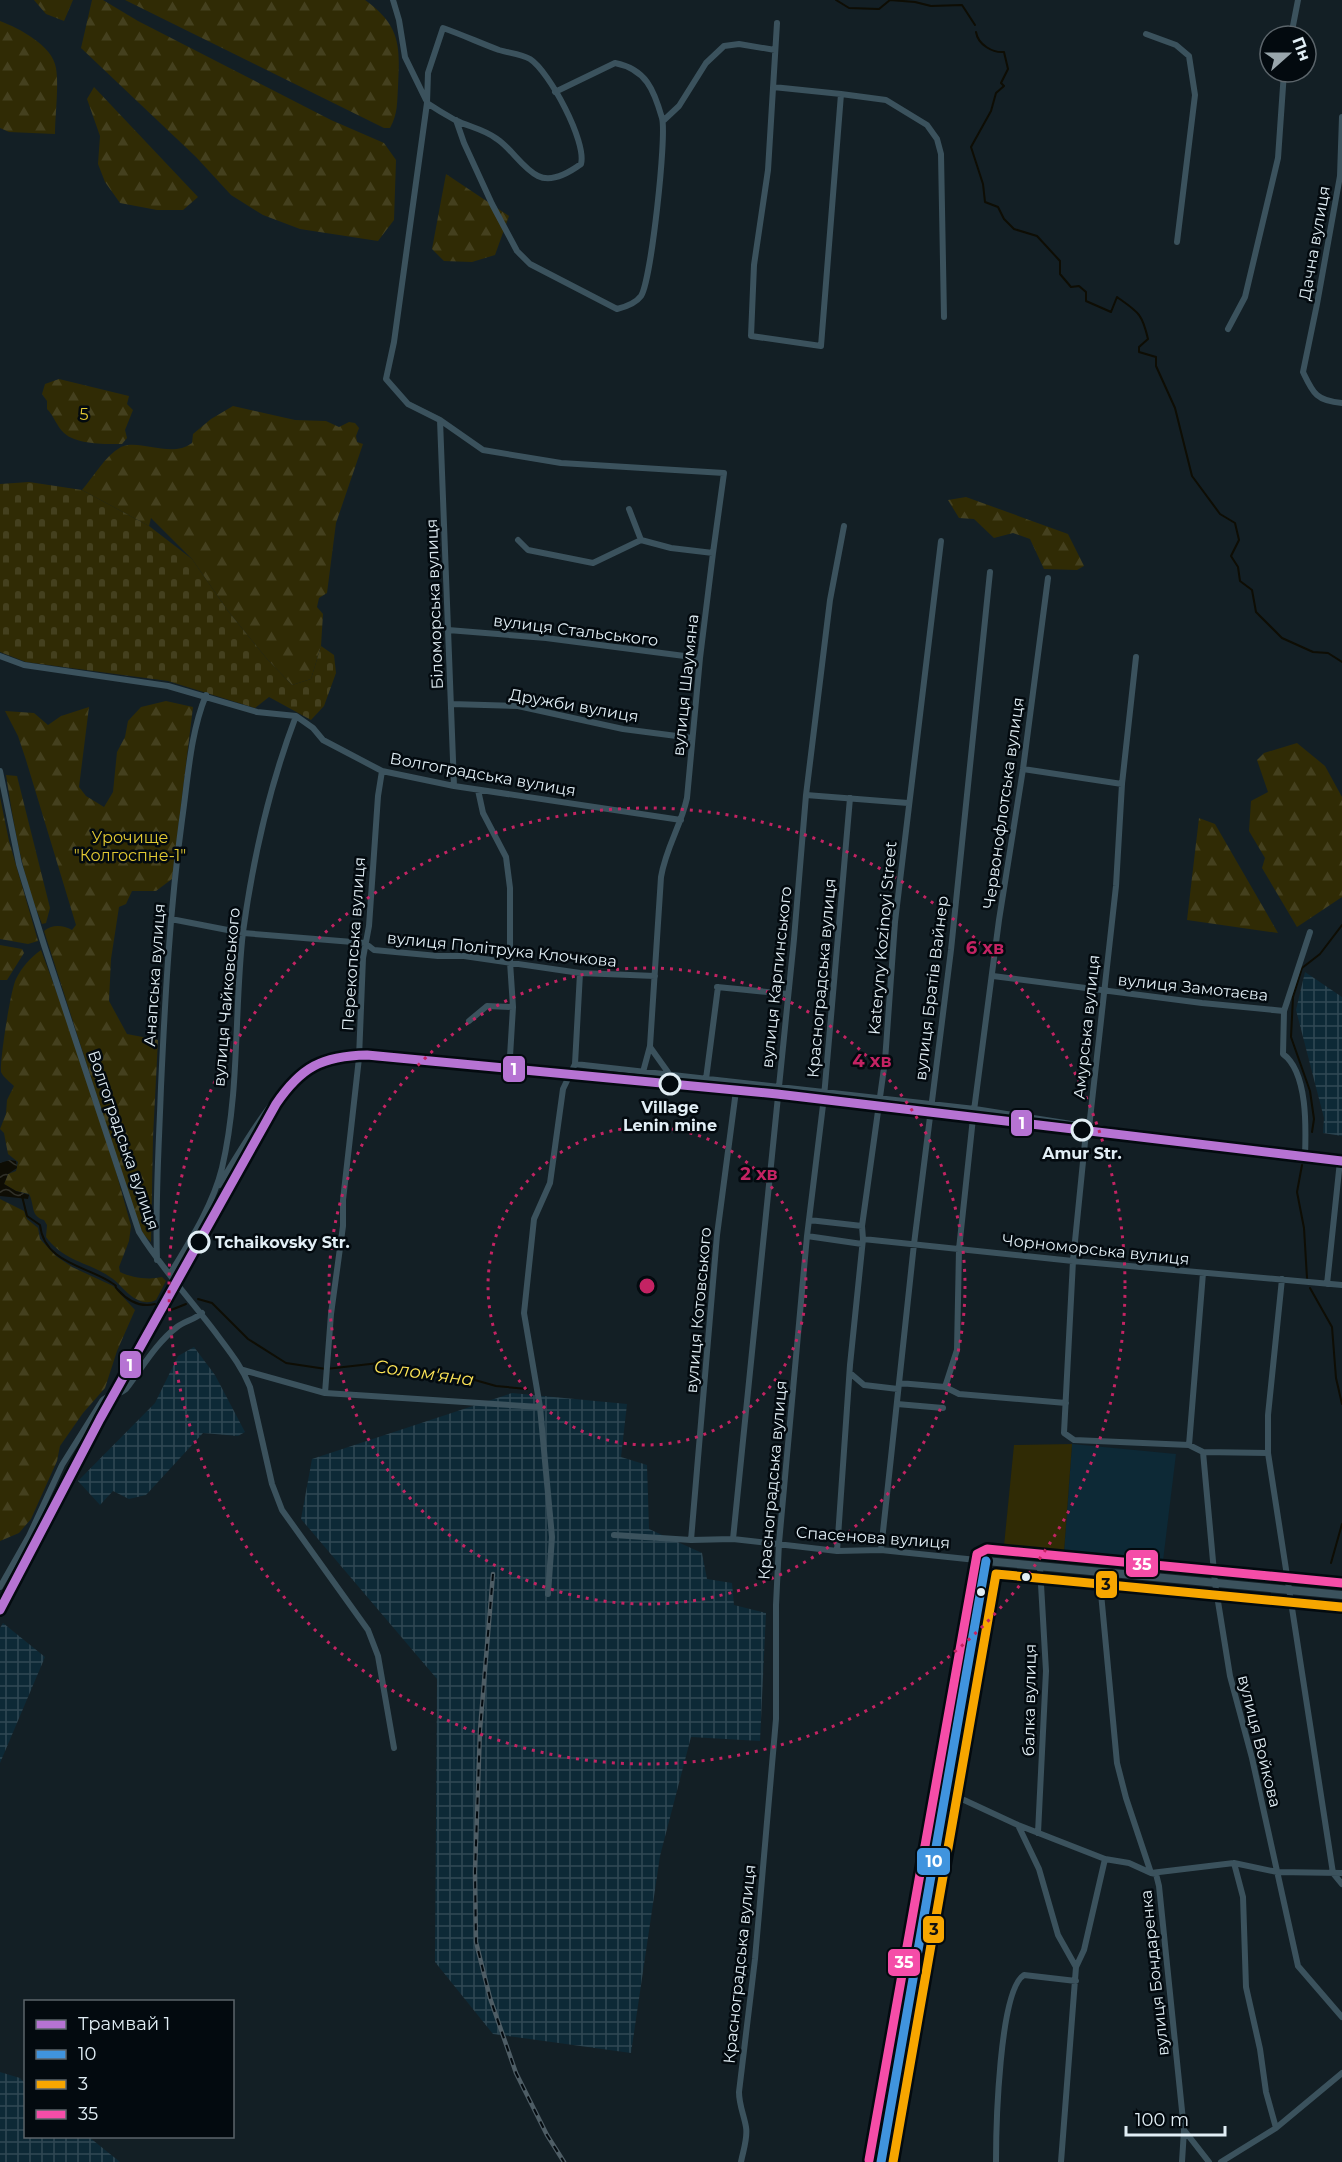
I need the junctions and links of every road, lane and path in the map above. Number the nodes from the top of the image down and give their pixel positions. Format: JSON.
{"nodes":[{"id":1,"x":393,"y":0,"type":"edge"},
{"id":2,"x":1298,"y":0,"type":"edge"},
{"id":3,"x":777,"y":23,"type":"dead end"},
{"id":4,"x":1293,"y":24,"type":"edge"},
{"id":5,"x":1146,"y":34,"type":"dead end"},
{"id":6,"x":775,"y":50,"type":"junction"},
{"id":7,"x":1283,"y":84,"type":"edge"},
{"id":8,"x":773,"y":87,"type":"junction"},
{"id":9,"x":555,"y":92,"type":"junction"},
{"id":10,"x":842,"y":94,"type":"junction"},
{"id":11,"x":427,"y":103,"type":"junction"},
{"id":12,"x":1342,"y":117,"type":"edge"},
{"id":13,"x":456,"y":120,"type":"junction"},
{"id":14,"x":663,"y":121,"type":"junction"},
{"id":15,"x":1177,"y":242,"type":"dead end"},
{"id":16,"x":944,"y":317,"type":"dead end"},
{"id":17,"x":1228,"y":328,"type":"dead end"},
{"id":18,"x":1342,"y":403,"type":"edge"},
{"id":19,"x":440,"y":420,"type":"junction"},
{"id":20,"x":629,"y":509,"type":"dead end"},
{"id":21,"x":844,"y":526,"type":"dead end"},
{"id":22,"x":518,"y":540,"type":"dead end"},
{"id":23,"x":641,"y":540,"type":"junction"},
{"id":24,"x":941,"y":541,"type":"dead end"},
{"id":25,"x":713,"y":553,"type":"junction"},
{"id":26,"x":990,"y":572,"type":"dead end"},
{"id":27,"x":1048,"y":578,"type":"dead end"},
{"id":28,"x":448,"y":630,"type":"junction"},
{"id":29,"x":0,"y":656,"type":"edge"},
{"id":30,"x":1136,"y":657,"type":"dead end"},
{"id":31,"x":700,"y":658,"type":"junction"},
{"id":32,"x":206,"y":695,"type":"junction"},
{"id":33,"x":451,"y":704,"type":"junction"},
{"id":34,"x":296,"y":716,"type":"junction"},
{"id":35,"x":692,"y":738,"type":"junction"},
{"id":36,"x":1023,"y":769,"type":"junction"},
{"id":37,"x":0,"y":771,"type":"edge"},
{"id":38,"x":382,"y":771,"type":"junction"},
{"id":39,"x":1122,"y":784,"type":"junction"},
{"id":40,"x":454,"y":786,"type":"junction"},
{"id":41,"x":478,"y":790,"type":"junction"},
{"id":42,"x":806,"y":795,"type":"junction"},
{"id":43,"x":850,"y":798,"type":"junction"},
{"id":44,"x":908,"y":803,"type":"junction"},
{"id":45,"x":681,"y":820,"type":"junction"},
{"id":46,"x":171,"y":919,"type":"junction"},
{"id":47,"x":1310,"y":932,"type":"dead end"},
{"id":48,"x":243,"y":933,"type":"junction"},
{"id":49,"x":365,"y":943,"type":"junction"},
{"id":50,"x":510,"y":962,"type":"junction"},
{"id":51,"x":580,"y":973,"type":"junction"},
{"id":52,"x":655,"y":976,"type":"junction"},
{"id":53,"x":993,"y":976,"type":"junction"},
{"id":54,"x":1103,"y":991,"type":"junction"},
{"id":55,"x":788,"y":994,"type":"junction"},
{"id":56,"x":513,"y":1007,"type":"junction"},
{"id":57,"x":1284,"y":1011,"type":"junction"},
{"id":58,"x":469,"y":1021,"type":"dead end"},
{"id":59,"x":650,"y":1046,"type":"junction"},
{"id":60,"x":359,"y":1057,"type":"junction"},
{"id":61,"x":575,"y":1064,"type":"junction"},
{"id":62,"x":643,"y":1072,"type":"junction"},
{"id":63,"x":509,"y":1073,"type":"junction"},
{"id":64,"x":669,"y":1075,"type":"junction"},
{"id":65,"x":567,"y":1077,"type":"junction"},
{"id":66,"x":706,"y":1079,"type":"junction"},
{"id":67,"x":737,"y":1083,"type":"junction"},
{"id":68,"x":778,"y":1088,"type":"junction"},
{"id":69,"x":824,"y":1093,"type":"junction"},
{"id":70,"x":879,"y":1099,"type":"junction"},
{"id":71,"x":931,"y":1104,"type":"junction"},
{"id":72,"x":975,"y":1109,"type":"junction"},
{"id":73,"x":1089,"y":1128,"type":"junction"},
{"id":74,"x":1305,"y":1156,"type":"junction"},
{"id":75,"x":1341,"y":1161,"type":"edge"},
{"id":76,"x":212,"y":1195,"type":"junction"},
{"id":77,"x":809,"y":1220,"type":"junction"},
{"id":78,"x":862,"y":1226,"type":"junction"},
{"id":79,"x":807,"y":1236,"type":"junction"},
{"id":80,"x":862,"y":1241,"type":"junction"},
{"id":81,"x":914,"y":1244,"type":"junction"},
{"id":82,"x":959,"y":1249,"type":"junction"},
{"id":83,"x":158,"y":1260,"type":"junction"},
{"id":84,"x":1073,"y":1261,"type":"junction"},
{"id":85,"x":1203,"y":1273,"type":"junction"},
{"id":86,"x":170,"y":1274,"type":"junction"},
{"id":87,"x":1282,"y":1279,"type":"junction"},
{"id":88,"x":1327,"y":1284,"type":"junction"},
{"id":89,"x":1342,"y":1285,"type":"edge"},
{"id":90,"x":201,"y":1313,"type":"junction"},
{"id":91,"x":242,"y":1369,"type":"junction"},
{"id":92,"x":850,"y":1372,"type":"junction"},
{"id":93,"x":898,"y":1386,"type":"junction"},
{"id":94,"x":945,"y":1388,"type":"junction"},
{"id":95,"x":325,"y":1393,"type":"junction"},
{"id":96,"x":1066,"y":1403,"type":"junction"},
{"id":97,"x":897,"y":1404,"type":"junction"},
{"id":98,"x":540,"y":1407,"type":"junction"},
{"id":99,"x":943,"y":1408,"type":"dead end"},
{"id":100,"x":1189,"y":1445,"type":"junction"},
{"id":101,"x":1203,"y":1452,"type":"junction"},
{"id":102,"x":1268,"y":1453,"type":"junction"},
{"id":103,"x":614,"y":1535,"type":"dead end"},
{"id":104,"x":733,"y":1539,"type":"junction"},
{"id":105,"x":691,"y":1540,"type":"junction"},
{"id":106,"x":779,"y":1544,"type":"junction"},
{"id":107,"x":881,"y":1550,"type":"junction"},
{"id":108,"x":837,"y":1551,"type":"junction"},
{"id":109,"x":986,"y":1561,"type":"junction"},
{"id":110,"x":1040,"y":1567,"type":"junction"},
{"id":111,"x":1099,"y":1572,"type":"junction"},
{"id":112,"x":1215,"y":1583,"type":"junction"},
{"id":113,"x":0,"y":1587,"type":"edge"},
{"id":114,"x":1290,"y":1590,"type":"junction"},
{"id":115,"x":548,"y":1594,"type":"dead end"},
{"id":116,"x":1342,"y":1595,"type":"edge"},
{"id":117,"x":394,"y":1748,"type":"dead end"},
{"id":118,"x":944,"y":1793,"type":"junction"},
{"id":119,"x":1018,"y":1825,"type":"junction"},
{"id":120,"x":1038,"y":1833,"type":"junction"},
{"id":121,"x":1105,"y":1859,"type":"junction"},
{"id":122,"x":1234,"y":1863,"type":"junction"},
{"id":123,"x":1277,"y":1872,"type":"junction"},
{"id":124,"x":1342,"y":1872,"type":"edge"},
{"id":125,"x":1151,"y":1873,"type":"junction"},
{"id":126,"x":1333,"y":1873,"type":"junction"},
{"id":127,"x":1342,"y":1884,"type":"edge"},
{"id":128,"x":1077,"y":1966,"type":"junction"},
{"id":129,"x":1076,"y":1981,"type":"junction"},
{"id":130,"x":1342,"y":2017,"type":"edge"},
{"id":131,"x":1342,"y":2073,"type":"edge"},
{"id":132,"x":1276,"y":2128,"type":"junction"},
{"id":133,"x":1184,"y":2130,"type":"junction"},
{"id":134,"x":741,"y":2162,"type":"edge"},
{"id":135,"x":881,"y":2162,"type":"edge"},
{"id":136,"x":996,"y":2162,"type":"edge"},
{"id":137,"x":1061,"y":2162,"type":"edge"},
{"id":138,"x":1182,"y":2162,"type":"edge"},
{"id":139,"x":1209,"y":2162,"type":"edge"},
{"id":140,"x":1221,"y":2162,"type":"edge"}],
"edges":[{"from":1,"to":11,"type":"street"},
{"from":2,"to":4,"type":"street"},
{"from":3,"to":6,"type":"street"},
{"from":5,"to":15,"type":"street"},
{"from":6,"to":8,"type":"street"},
{"from":6,"to":14,"type":"street"},
{"from":7,"to":17,"type":"street"},
{"from":8,"to":10,"type":"street"},
{"from":8,"to":10,"type":"street"},
{"from":9,"to":11,"type":"street"},
{"from":9,"to":13,"type":"street"},
{"from":9,"to":14,"type":"street"},
{"from":10,"to":16,"type":"street"},
{"from":11,"to":13,"type":"street"},
{"from":11,"to":19,"type":"street"},
{"from":12,"to":18,"type":"street","name":"Дачна вулиця"},
{"from":13,"to":14,"type":"street"},
{"from":19,"to":25,"type":"street","name":"вулиця Шаумяна"},
{"from":19,"to":28,"type":"street","name":"Біломорська вулиця"},
{"from":20,"to":23,"type":"street"},
{"from":21,"to":42,"type":"street","name":"вулиця Карпинського"},
{"from":22,"to":23,"type":"street"},
{"from":23,"to":25,"type":"street"},
{"from":24,"to":44,"type":"street","name":"Kateryny Kozinoyi Street"},
{"from":25,"to":31,"type":"street","name":"вулиця Шаумяна"},
{"from":26,"to":71,"type":"street","name":"вулиця Братів Вайнер"},
{"from":27,"to":36,"type":"street","name":"Червонофлотська вулиця"},
{"from":28,"to":31,"type":"street","name":"вулиця Стальського"},
{"from":28,"to":33,"type":"street","name":"Біломорська вулиця"},
{"from":29,"to":32,"type":"street"},
{"from":30,"to":39,"type":"street","name":"Амурська вулиця"},
{"from":31,"to":35,"type":"street","name":"вулиця Шаумяна"},
{"from":32,"to":34,"type":"street"},
{"from":32,"to":46,"type":"street","name":"Анапська вулиця"},
{"from":33,"to":35,"type":"street","name":"Дружби вулиця"},
{"from":33,"to":40,"type":"street","name":"Біломорська вулиця"},
{"from":34,"to":38,"type":"street","name":"Волгоградська вулиця"},
{"from":34,"to":48,"type":"street","name":"вулиця Чайковського"},
{"from":35,"to":45,"type":"street","name":"вулиця Шаумяна"},
{"from":36,"to":39,"type":"street"},
{"from":36,"to":53,"type":"street","name":"Червонофлотська вулиця"},
{"from":37,"to":83,"type":"street","name":"Волгоградська вулиця"},
{"from":38,"to":40,"type":"street","name":"Волгоградська вулиця"},
{"from":38,"to":49,"type":"street","name":"Перекопська вулиця"},
{"from":39,"to":54,"type":"street","name":"Амурська вулиця"},
{"from":40,"to":41,"type":"street","name":"Волгоградська вулиця"},
{"from":41,"to":45,"type":"street","name":"Волгоградська вулиця"},
{"from":41,"to":50,"type":"street"},
{"from":42,"to":43,"type":"street"},
{"from":42,"to":55,"type":"street","name":"вулиця Карпинського"},
{"from":43,"to":44,"type":"street"},
{"from":43,"to":69,"type":"street","name":"Красноградська вулиця"},
{"from":44,"to":70,"type":"street","name":"Kateryny Kozinoyi Street"},
{"from":45,"to":52,"type":"street","name":"вулиця Шаумяна"},
{"from":46,"to":48,"type":"street","name":"вулиця Політрука Клочкова"},
{"from":46,"to":83,"type":"street","name":"Анапська вулиця"},
{"from":47,"to":57,"type":"street"},
{"from":48,"to":49,"type":"street","name":"вулиця Політрука Клочкова"},
{"from":48,"to":76,"type":"street","name":"вулиця Чайковського"},
{"from":49,"to":50,"type":"street","name":"вулиця Політрука Клочкова"},
{"from":49,"to":60,"type":"street","name":"Перекопська вулиця"},
{"from":50,"to":51,"type":"street","name":"вулиця Політрука Клочкова"},
{"from":50,"to":56,"type":"street"},
{"from":51,"to":52,"type":"street","name":"вулиця Політрука Клочкова"},
{"from":51,"to":61,"type":"street"},
{"from":52,"to":59,"type":"street","name":"вулиця Шаумяна"},
{"from":53,"to":54,"type":"street","name":"вулиця Замотаєва"},
{"from":53,"to":72,"type":"street","name":"Червонофлотська вулиця"},
{"from":54,"to":57,"type":"street","name":"вулиця Замотаєва"},
{"from":54,"to":73,"type":"street","name":"Амурська вулиця"},
{"from":55,"to":66,"type":"street"},
{"from":55,"to":68,"type":"street","name":"вулиця Карпинського"},
{"from":56,"to":58,"type":"street"},
{"from":56,"to":63,"type":"street"},
{"from":57,"to":74,"type":"street"},
{"from":59,"to":62,"type":"street","name":"вулиця Шаумяна"},
{"from":59,"to":64,"type":"street"},
{"from":60,"to":63,"type":"street"},
{"from":60,"to":76,"type":"street"},
{"from":60,"to":95,"type":"street","name":"Перекопська вулиця"},
{"from":61,"to":62,"type":"street"},
{"from":61,"to":65,"type":"street"},
{"from":62,"to":64,"type":"street"},
{"from":63,"to":65,"type":"street"},
{"from":64,"to":66,"type":"street"},
{"from":65,"to":98,"type":"street"},
{"from":66,"to":67,"type":"street"},
{"from":67,"to":68,"type":"street"},
{"from":67,"to":105,"type":"street","name":"вулиця Котовського"},
{"from":68,"to":69,"type":"street"},
{"from":68,"to":104,"type":"street","name":"вулиця Карпинського"},
{"from":69,"to":70,"type":"street"},
{"from":69,"to":77,"type":"street","name":"Красноградська вулиця"},
{"from":70,"to":71,"type":"street"},
{"from":70,"to":78,"type":"street","name":"Kateryny Kozinoyi Street"},
{"from":71,"to":72,"type":"street"},
{"from":71,"to":81,"type":"street","name":"вулиця Братів Вайнер"},
{"from":72,"to":73,"type":"street"},
{"from":72,"to":82,"type":"street","name":"Червонофлотська вулиця"},
{"from":73,"to":74,"type":"street"},
{"from":73,"to":84,"type":"street","name":"Амурська вулиця"},
{"from":74,"to":75,"type":"street"},
{"from":75,"to":88,"type":"street"},
{"from":76,"to":86,"type":"street","name":"вулиця Чайковського"},
{"from":77,"to":78,"type":"street"},
{"from":77,"to":79,"type":"street","name":"Красноградська вулиця"},
{"from":78,"to":80,"type":"street","name":"Kateryny Kozinoyi Street"},
{"from":79,"to":80,"type":"street","name":"Чорноморська вулиця"},
{"from":79,"to":106,"type":"street","name":"Красноградська вулиця"},
{"from":80,"to":81,"type":"street","name":"Чорноморська вулиця"},
{"from":80,"to":92,"type":"street","name":"Kateryny Kozinoyi Street"},
{"from":81,"to":82,"type":"street","name":"Чорноморська вулиця"},
{"from":81,"to":93,"type":"street","name":"вулиця Братів Вайнер"},
{"from":82,"to":84,"type":"street","name":"Чорноморська вулиця"},
{"from":82,"to":94,"type":"street","name":"Червонофлотська вулиця"},
{"from":83,"to":86,"type":"street","name":"Волгоградська вулиця"},
{"from":84,"to":85,"type":"street","name":"Чорноморська вулиця"},
{"from":84,"to":96,"type":"street","name":"Амурська вулиця"},
{"from":85,"to":87,"type":"street","name":"Чорноморська вулиця"},
{"from":85,"to":100,"type":"street"},
{"from":86,"to":90,"type":"street","name":"Волгоградська вулиця"},
{"from":87,"to":88,"type":"street","name":"Чорноморська вулиця"},
{"from":87,"to":102,"type":"street"},
{"from":88,"to":89,"type":"street","name":"Чорноморська вулиця"},
{"from":90,"to":91,"type":"street","name":"Волгоградська вулиця"},
{"from":90,"to":113,"type":"street"},
{"from":91,"to":95,"type":"street"},
{"from":91,"to":117,"type":"street","name":"Волгоградська вулиця"},
{"from":92,"to":93,"type":"street"},
{"from":92,"to":108,"type":"street","name":"Kateryny Kozinoyi Street"},
{"from":93,"to":94,"type":"street"},
{"from":93,"to":97,"type":"street","name":"вулиця Братів Вайнер"},
{"from":94,"to":96,"type":"street"},
{"from":95,"to":98,"type":"street"},
{"from":96,"to":100,"type":"street","name":"Амурська вулиця"},
{"from":97,"to":99,"type":"street"},
{"from":97,"to":107,"type":"street","name":"вулиця Братів Вайнер"},
{"from":98,"to":115,"type":"street"},
{"from":100,"to":101,"type":"street"},
{"from":101,"to":102,"type":"street"},
{"from":101,"to":112,"type":"street","name":"вулиця Войкова"},
{"from":102,"to":114,"type":"street"},
{"from":103,"to":105,"type":"street","name":"Спасенова вулиця"},
{"from":104,"to":105,"type":"street","name":"Спасенова вулиця"},
{"from":104,"to":106,"type":"street","name":"Спасенова вулиця"},
{"from":106,"to":108,"type":"street","name":"Спасенова вулиця"},
{"from":106,"to":134,"type":"street","name":"Красноградська вулиця"},
{"from":107,"to":108,"type":"street","name":"Спасенова вулиця"},
{"from":107,"to":109,"type":"street","name":"Спасенова вулиця"},
{"from":109,"to":110,"type":"street"},
{"from":109,"to":118,"type":"street"},
{"from":110,"to":111,"type":"street"},
{"from":110,"to":120,"type":"street","name":"балка вулиця"},
{"from":111,"to":112,"type":"street"},
{"from":111,"to":125,"type":"street","name":"вулиця Бондаренка"},
{"from":112,"to":114,"type":"street"},
{"from":112,"to":123,"type":"street","name":"вулиця Войкова"},
{"from":114,"to":116,"type":"street"},
{"from":114,"to":126,"type":"street"},
{"from":118,"to":119,"type":"street"},
{"from":118,"to":135,"type":"street"},
{"from":119,"to":120,"type":"street"},
{"from":119,"to":128,"type":"street"},
{"from":120,"to":121,"type":"street"},
{"from":121,"to":125,"type":"street"},
{"from":121,"to":128,"type":"street"},
{"from":122,"to":123,"type":"street"},
{"from":122,"to":125,"type":"street"},
{"from":122,"to":132,"type":"street"},
{"from":123,"to":126,"type":"street"},
{"from":123,"to":130,"type":"street","name":"вулиця Войкова"},
{"from":124,"to":126,"type":"street"},
{"from":125,"to":133,"type":"street","name":"вулиця Бондаренка"},
{"from":126,"to":127,"type":"street"},
{"from":128,"to":129,"type":"street"},
{"from":129,"to":136,"type":"street"},
{"from":129,"to":137,"type":"street"},
{"from":131,"to":132,"type":"street"},
{"from":132,"to":140,"type":"street"},
{"from":133,"to":138,"type":"street","name":"вулиця Бондаренка"},
{"from":133,"to":139,"type":"street"}]}
